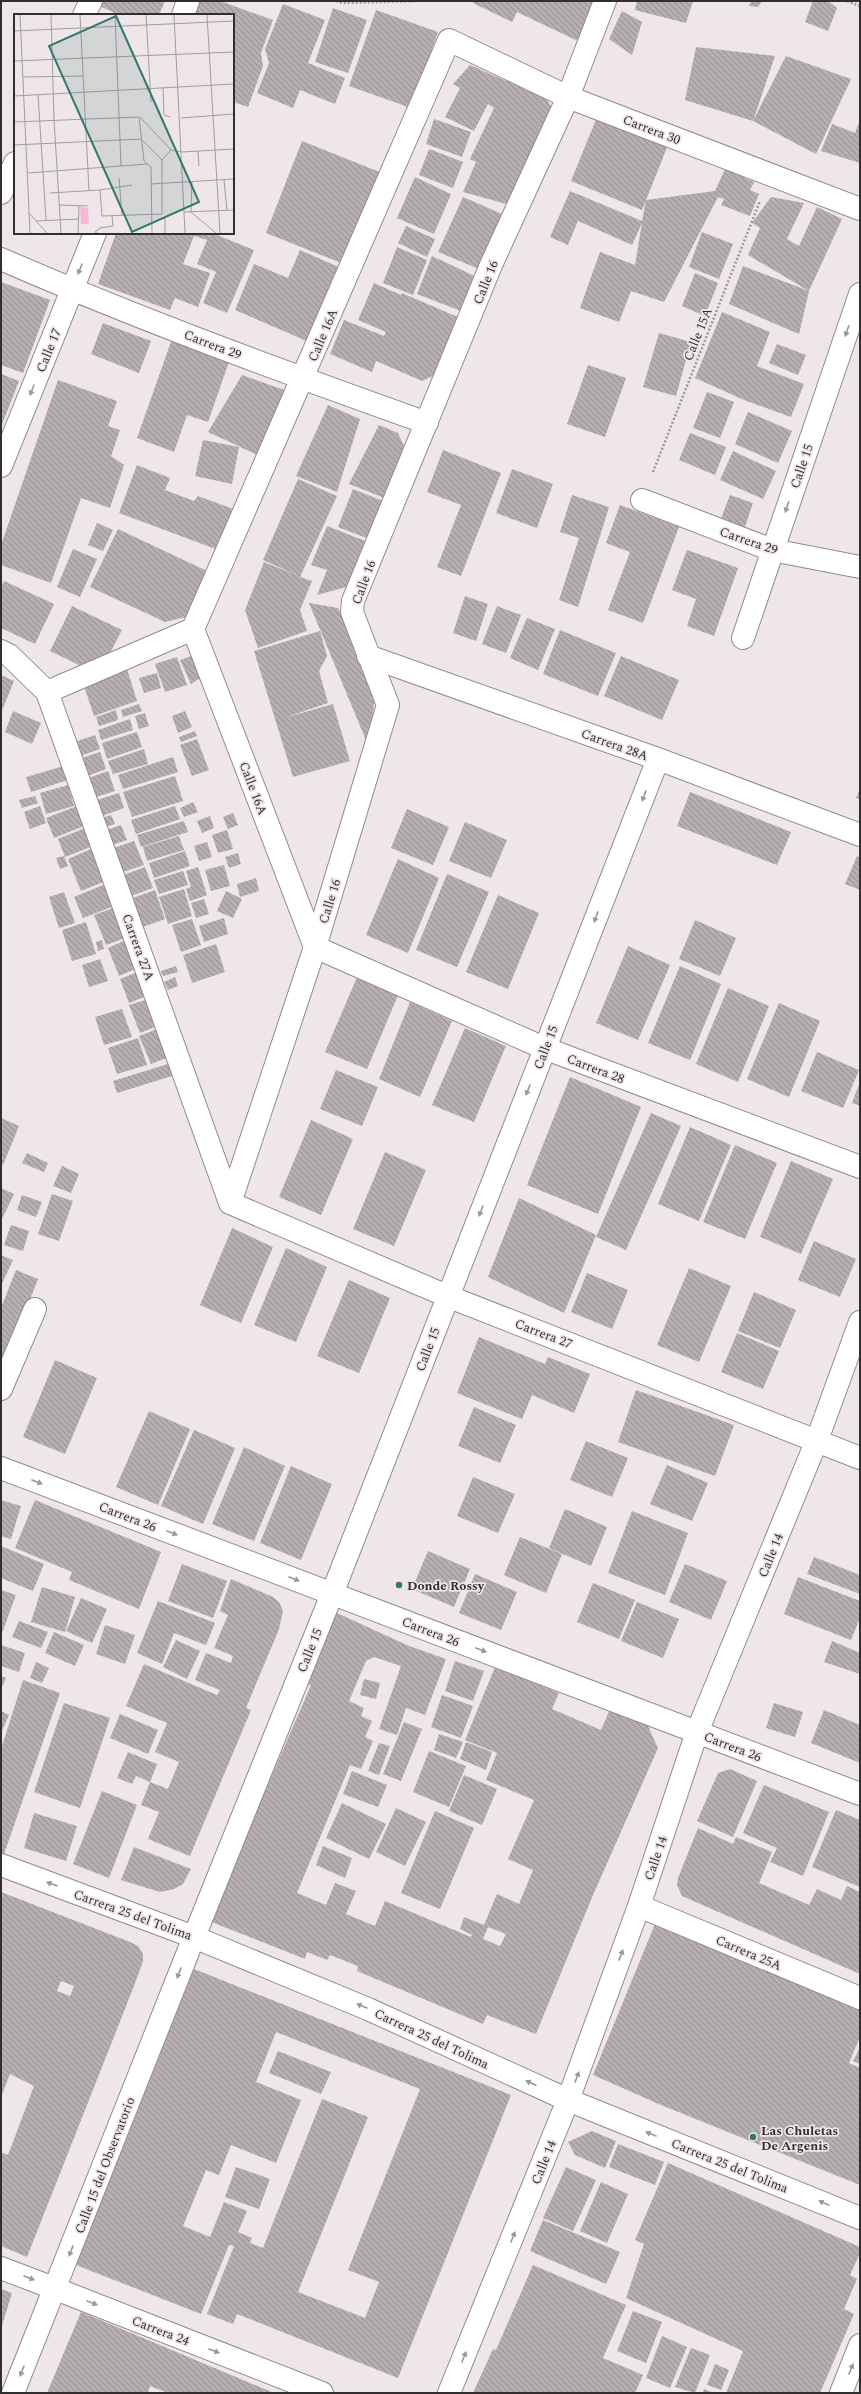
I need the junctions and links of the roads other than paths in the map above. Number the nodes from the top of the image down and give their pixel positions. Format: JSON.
{"nodes":[{"id":1,"x":91,"y":1,"type":"edge"},
{"id":2,"x":188,"y":1,"type":"edge"},
{"id":3,"x":605,"y":1,"type":"edge"},
{"id":4,"x":84,"y":14,"type":"edge"},
{"id":5,"x":183,"y":14,"type":"edge"},
{"id":6,"x":449,"y":40,"type":"joint"},
{"id":7,"x":568,"y":97,"type":"junction"},
{"id":8,"x":14,"y":165,"type":"edge"},
{"id":9,"x":1,"y":193,"type":"edge"},
{"id":10,"x":860,"y":209,"type":"edge"},
{"id":11,"x":95,"y":234,"type":"edge"},
{"id":12,"x":1,"y":259,"type":"edge"},
{"id":13,"x":72,"y":290,"type":"junction"},
{"id":14,"x":860,"y":294,"type":"edge"},
{"id":15,"x":304,"y":379,"type":"junction"},
{"id":16,"x":428,"y":423,"type":"junction"},
{"id":17,"x":1,"y":466,"type":"edge"},
{"id":18,"x":642,"y":500,"type":"road end"},
{"id":19,"x":772,"y":550,"type":"junction"},
{"id":20,"x":860,"y":567,"type":"edge"},
{"id":21,"x":193,"y":629,"type":"junction"},
{"id":22,"x":743,"y":638,"type":"dead end"},
{"id":23,"x":1,"y":651,"type":"edge"},
{"id":24,"x":368,"y":656,"type":"junction"},
{"id":25,"x":47,"y":692,"type":"junction"},
{"id":26,"x":658,"y":759,"type":"junction"},
{"id":27,"x":860,"y":835,"type":"edge"},
{"id":28,"x":315,"y":948,"type":"junction"},
{"id":29,"x":544,"y":1048,"type":"junction"},
{"id":30,"x":860,"y":1167,"type":"edge"},
{"id":31,"x":230,"y":1203,"type":"junction"},
{"id":32,"x":448,"y":1296,"type":"junction"},
{"id":33,"x":35,"y":1309,"type":"dead end"},
{"id":34,"x":860,"y":1322,"type":"edge"},
{"id":35,"x":1,"y":1389,"type":"edge"},
{"id":36,"x":817,"y":1440,"type":"junction"},
{"id":37,"x":860,"y":1458,"type":"edge"},
{"id":38,"x":1,"y":1468,"type":"edge"},
{"id":39,"x":332,"y":1594,"type":"junction"},
{"id":40,"x":697,"y":1732,"type":"junction"},
{"id":41,"x":860,"y":1794,"type":"edge"},
{"id":42,"x":1,"y":1865,"type":"edge"},
{"id":43,"x":639,"y":1906,"type":"junction"},
{"id":44,"x":194,"y":1937,"type":"junction"},
{"id":45,"x":860,"y":1998,"type":"edge"},
{"id":46,"x":568,"y":2100,"type":"junction"},
{"id":47,"x":860,"y":2218,"type":"edge"},
{"id":48,"x":1,"y":2268,"type":"edge"},
{"id":49,"x":56,"y":2289,"type":"junction"},
{"id":50,"x":860,"y":2345,"type":"edge"},
{"id":51,"x":13,"y":2393,"type":"edge"},
{"id":52,"x":322,"y":2393,"type":"edge"},
{"id":53,"x":449,"y":2393,"type":"edge"},
{"id":54,"x":841,"y":2393,"type":"edge"}],
"edges":[{"from":1,"to":4,"type":"street"},
{"from":2,"to":5,"type":"street"},
{"from":3,"to":7,"type":"street","name":"Calle 16"},
{"from":6,"to":7,"type":"street","name":"Carrera 30"},
{"from":6,"to":15,"type":"street","name":"Calle 16A"},
{"from":7,"to":10,"type":"street","name":"Carrera 30"},
{"from":7,"to":16,"type":"street","name":"Calle 16"},
{"from":8,"to":9,"type":"street"},
{"from":11,"to":13,"type":"street","name":"Calle 17","one_way":true},
{"from":12,"to":13,"type":"street","name":"Carrera 29"},
{"from":13,"to":15,"type":"street","name":"Carrera 29"},
{"from":13,"to":17,"type":"street","name":"Calle 17","one_way":true},
{"from":14,"to":19,"type":"street","name":"Calle 15","one_way":true},
{"from":15,"to":16,"type":"street","name":"Carrera 29"},
{"from":15,"to":21,"type":"street","name":"Calle 16A"},
{"from":16,"to":24,"type":"street","name":"Calle 16"},
{"from":18,"to":19,"type":"street","name":"Carrera 29"},
{"from":19,"to":20,"type":"street","name":"Carrera 29"},
{"from":19,"to":22,"type":"street","name":"Calle 15"},
{"from":21,"to":25,"type":"street"},
{"from":21,"to":28,"type":"street","name":"Calle 16A"},
{"from":23,"to":25,"type":"street"},
{"from":24,"to":26,"type":"street","name":"Carrera 28A"},
{"from":24,"to":28,"type":"street","name":"Calle 16"},
{"from":25,"to":31,"type":"street","name":"Carrera 27A"},
{"from":26,"to":27,"type":"street","name":"Carrera 28A"},
{"from":26,"to":29,"type":"street","name":"Calle 15","one_way":true},
{"from":28,"to":29,"type":"street","name":"Carrera 28"},
{"from":28,"to":31,"type":"street","name":"Calle 16"},
{"from":29,"to":30,"type":"street","name":"Carrera 28"},
{"from":29,"to":32,"type":"street","name":"Calle 15","one_way":true},
{"from":31,"to":32,"type":"street","name":"Carrera 27"},
{"from":32,"to":36,"type":"street","name":"Carrera 27"},
{"from":32,"to":39,"type":"street","name":"Calle 15"},
{"from":33,"to":35,"type":"street"},
{"from":34,"to":36,"type":"street","name":"Calle 14"},
{"from":36,"to":37,"type":"street","name":"Carrera 27"},
{"from":36,"to":40,"type":"street","name":"Calle 14"},
{"from":38,"to":39,"type":"street","name":"Carrera 26","one_way":true},
{"from":39,"to":40,"type":"street","name":"Carrera 26","one_way":true},
{"from":39,"to":44,"type":"street","name":"Calle 15"},
{"from":40,"to":41,"type":"street","name":"Carrera 26"},
{"from":40,"to":43,"type":"street","name":"Calle 14"},
{"from":44,"to":42,"type":"street","name":"Carrera 25 del Tolima","one_way":true},
{"from":43,"to":45,"type":"street","name":"Carrera 25A"},
{"from":46,"to":43,"type":"street","name":"Calle 14","one_way":true},
{"from":46,"to":44,"type":"street","name":"Carrera 25 del Tolima","one_way":true},
{"from":44,"to":49,"type":"street","name":"Calle 15 del Observatorio","one_way":true},
{"from":47,"to":46,"type":"street","name":"Carrera 25 del Tolima","one_way":true},
{"from":53,"to":46,"type":"street","name":"Calle 14","one_way":true},
{"from":48,"to":49,"type":"street","name":"Carrera 24","one_way":true},
{"from":49,"to":51,"type":"street","name":"Calle 15 del Observatorio","one_way":true},
{"from":49,"to":52,"type":"street","name":"Carrera 24","one_way":true},
{"from":54,"to":50,"type":"street","one_way":true}]}
